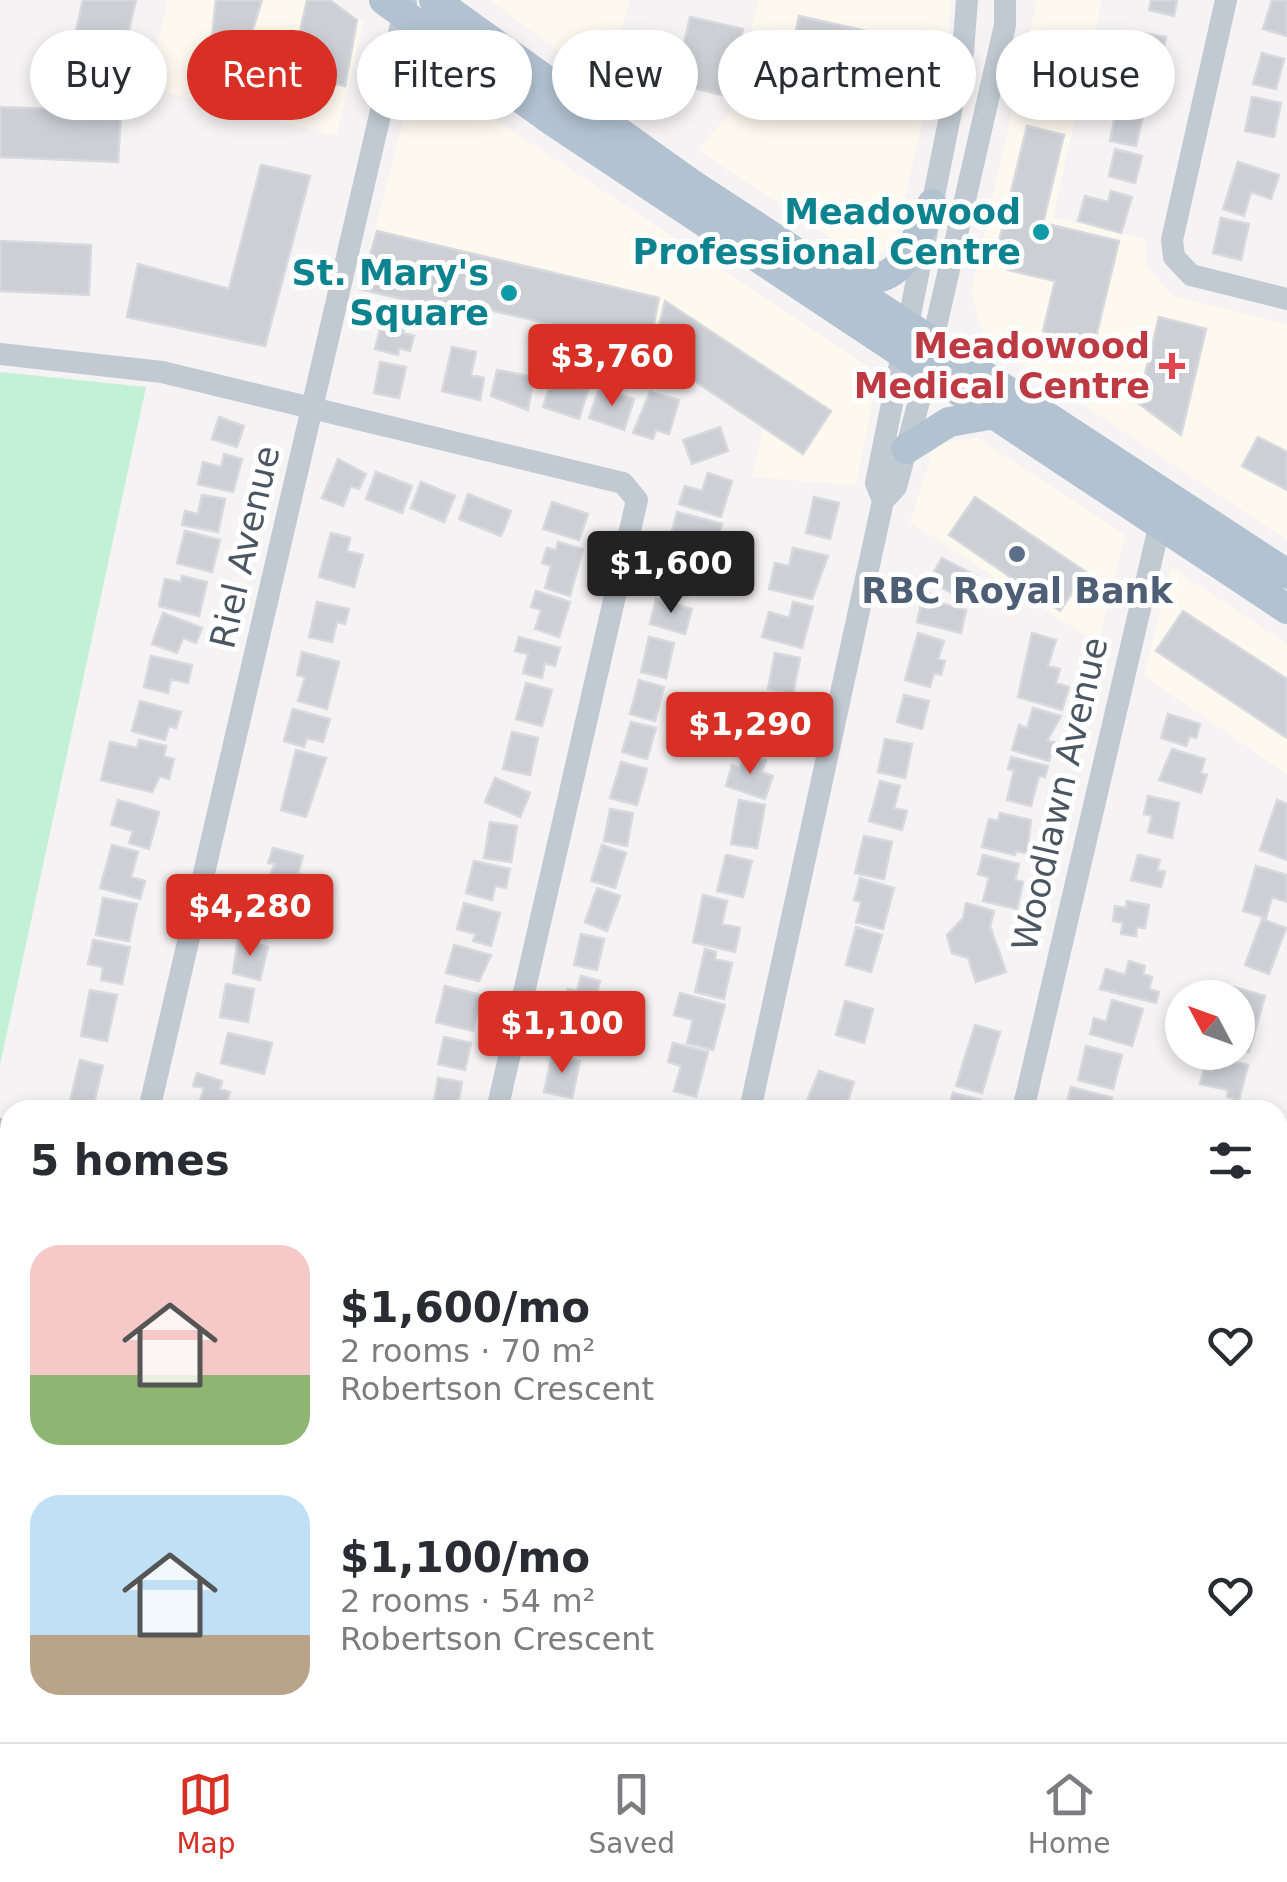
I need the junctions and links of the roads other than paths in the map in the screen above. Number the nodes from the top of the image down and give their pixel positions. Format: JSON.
{"nodes":[{"id":1,"x":434,"y":0,"type":"edge"},
{"id":2,"x":967,"y":0,"type":"edge"},
{"id":3,"x":1004,"y":0,"type":"edge"},
{"id":4,"x":1226,"y":0,"type":"edge"},
{"id":5,"x":398,"y":5,"type":"edge"},
{"id":6,"x":932,"y":204,"type":"junction"},
{"id":7,"x":830,"y":275,"type":"junction"},
{"id":8,"x":1287,"y":299,"type":"edge"},
{"id":9,"x":916,"y":346,"type":"junction"},
{"id":10,"x":0,"y":354,"type":"edge"},
{"id":11,"x":313,"y":411,"type":"junction"},
{"id":12,"x":994,"y":414,"type":"junction"},
{"id":13,"x":906,"y":449,"type":"junction"},
{"id":14,"x":1166,"y":494,"type":"junction"},
{"id":15,"x":884,"y":501,"type":"junction"},
{"id":16,"x":1159,"y":524,"type":"junction"},
{"id":17,"x":1287,"y":574,"type":"edge"},
{"id":18,"x":1287,"y":609,"type":"edge"},
{"id":19,"x":150,"y":1100,"type":"edge"},
{"id":20,"x":499,"y":1100,"type":"edge"},
{"id":21,"x":752,"y":1100,"type":"edge"},
{"id":22,"x":1024,"y":1100,"type":"edge"}],
"edges":[{"from":1,"to":7,"type":"main road"},
{"from":2,"to":6,"type":"street"},
{"from":3,"to":9,"type":"street"},
{"from":4,"to":8,"type":"street"},
{"from":5,"to":9,"type":"main road"},
{"from":5,"to":11,"type":"street","name":"Riel Avenue"},
{"from":6,"to":7,"type":"main road"},
{"from":6,"to":9,"type":"street"},
{"from":7,"to":9,"type":"main road"},
{"from":9,"to":12,"type":"main road"},
{"from":9,"to":13,"type":"street"},
{"from":9,"to":14,"type":"main road"},
{"from":9,"to":15,"type":"street"},
{"from":10,"to":11,"type":"street"},
{"from":11,"to":19,"type":"street","name":"Riel Avenue"},
{"from":11,"to":20,"type":"street"},
{"from":12,"to":13,"type":"main road"},
{"from":12,"to":16,"type":"main road"},
{"from":13,"to":15,"type":"street"},
{"from":14,"to":16,"type":"street","name":"Woodlawn Avenue"},
{"from":14,"to":17,"type":"main road"},
{"from":15,"to":21,"type":"street"},
{"from":16,"to":18,"type":"main road"},
{"from":16,"to":22,"type":"street","name":"Woodlawn Avenue"}]}
